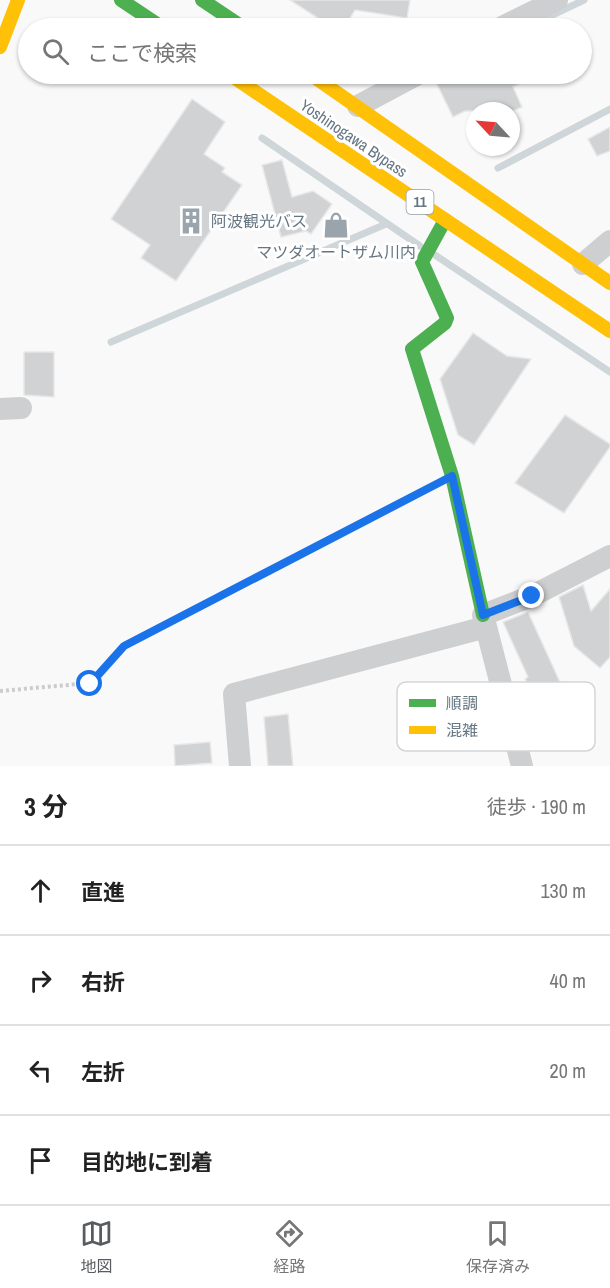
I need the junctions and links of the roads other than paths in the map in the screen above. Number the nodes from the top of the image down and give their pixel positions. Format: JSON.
{"nodes":[{"id":1,"x":18,"y":0,"type":"edge"},
{"id":2,"x":121,"y":0,"type":"edge"},
{"id":3,"x":202,"y":0,"type":"edge"},
{"id":4,"x":557,"y":0,"type":"edge"},
{"id":5,"x":148,"y":18,"type":"edge"},
{"id":6,"x":229,"y":18,"type":"edge"},
{"id":7,"x":520,"y":18,"type":"edge"},
{"id":8,"x":0,"y":46,"type":"edge"},
{"id":9,"x":244,"y":84,"type":"edge"},
{"id":10,"x":325,"y":84,"type":"edge"},
{"id":11,"x":399,"y":84,"type":"edge"},
{"id":12,"x":358,"y":106,"type":"junction"},
{"id":13,"x":445,"y":220,"type":"junction"},
{"id":14,"x":610,"y":241,"type":"edge"},
{"id":15,"x":583,"y":264,"type":"junction"},
{"id":16,"x":610,"y":283,"type":"edge"},
{"id":17,"x":610,"y":331,"type":"edge"},
{"id":18,"x":610,"y":556,"type":"edge"},
{"id":19,"x":484,"y":621,"type":"junction"},
{"id":20,"x":500,"y":682,"type":"edge"},
{"id":21,"x":518,"y":751,"type":"edge"},
{"id":22,"x":240,"y":766,"type":"edge"},
{"id":23,"x":522,"y":766,"type":"edge"}],
"edges":[{"from":1,"to":8,"type":"main road"},
{"from":2,"to":5,"type":"main road"},
{"from":3,"to":6,"type":"main road"},
{"from":4,"to":7,"type":"street"},
{"from":9,"to":13,"type":"main road","name":"Yoshinogawa Bypass","number":"11"},
{"from":10,"to":12,"type":"main road","name":"Yoshinogawa Bypass"},
{"from":11,"to":12,"type":"street"},
{"from":12,"to":15,"type":"main road","name":"Yoshinogawa Bypass"},
{"from":13,"to":17,"type":"main road","name":"Yoshinogawa Bypass","number":"11"},
{"from":13,"to":19,"type":"main road"},
{"from":14,"to":15,"type":"street"},
{"from":15,"to":16,"type":"main road","name":"Yoshinogawa Bypass"},
{"from":18,"to":19,"type":"street"},
{"from":19,"to":20,"type":"street"},
{"from":19,"to":22,"type":"street"},
{"from":21,"to":23,"type":"street"}]}
